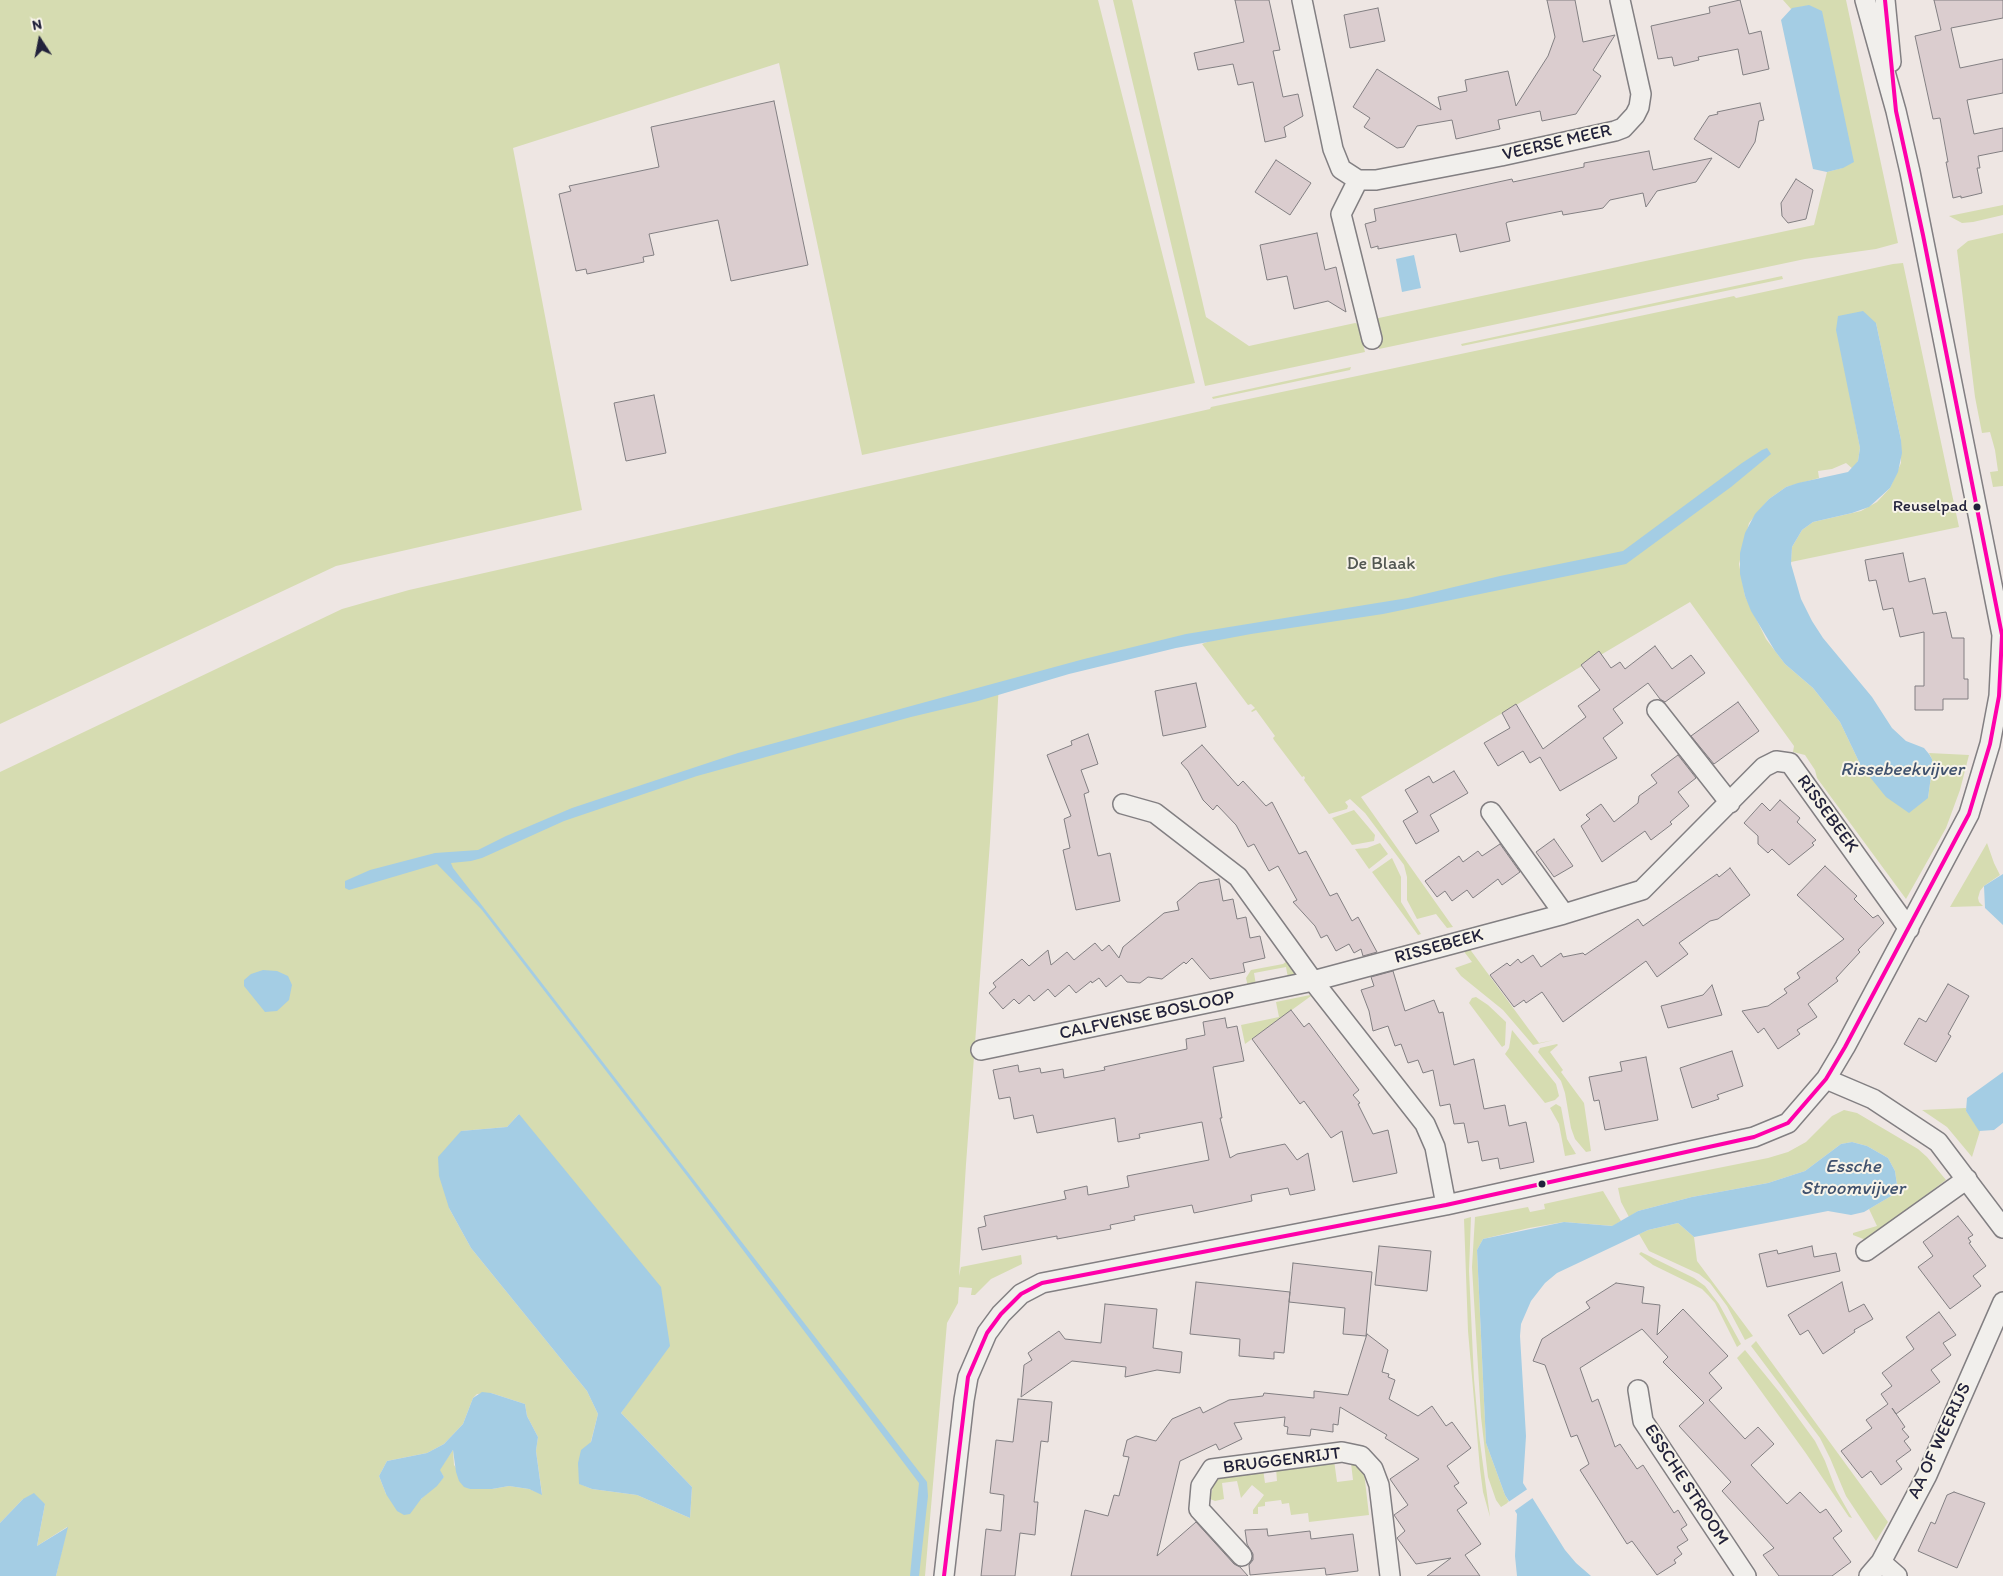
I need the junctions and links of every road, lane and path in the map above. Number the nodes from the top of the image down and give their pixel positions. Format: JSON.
{"nodes":[{"id":1,"x":1302,"y":0,"type":"edge"},
{"id":2,"x":1620,"y":0,"type":"edge"},
{"id":3,"x":1865,"y":0,"type":"edge"},
{"id":4,"x":1885,"y":0,"type":"edge"},
{"id":5,"x":1896,"y":111,"type":"junction"},
{"id":6,"x":1358,"y":180,"type":"junction"},
{"id":7,"x":1372,"y":339,"type":"dead end"},
{"id":8,"x":1657,"y":710,"type":"dead end"},
{"id":9,"x":1997,"y":745,"type":"edge"},
{"id":10,"x":1730,"y":803,"type":"junction"},
{"id":11,"x":1123,"y":804,"type":"dead end"},
{"id":12,"x":1491,"y":812,"type":"dead end"},
{"id":13,"x":1564,"y":914,"type":"junction"},
{"id":14,"x":1910,"y":929,"type":"junction"},
{"id":15,"x":1313,"y":981,"type":"junction"},
{"id":16,"x":981,"y":1050,"type":"dead end"},
{"id":17,"x":1826,"y":1078,"type":"junction"},
{"id":18,"x":1967,"y":1179,"type":"junction"},
{"id":19,"x":1446,"y":1205,"type":"junction"},
{"id":20,"x":2003,"y":1228,"type":"edge"},
{"id":21,"x":1866,"y":1251,"type":"dead end"},
{"id":22,"x":2003,"y":1302,"type":"edge"},
{"id":23,"x":1638,"y":1390,"type":"dead end"},
{"id":24,"x":1242,"y":1556,"type":"dead end"},
{"id":25,"x":1875,"y":1569,"type":"edge"},
{"id":26,"x":944,"y":1576,"type":"edge"},
{"id":27,"x":1390,"y":1576,"type":"edge"},
{"id":28,"x":1746,"y":1576,"type":"edge"},
{"id":29,"x":1897,"y":1576,"type":"edge"}],
"edges":[{"from":1,"to":6,"type":"street"},
{"from":2,"to":6,"type":"street","name":"VEERSE MEER"},
{"from":3,"to":5,"type":"street"},
{"from":4,"to":5,"type":"street"},
{"from":5,"to":9,"type":"street"},
{"from":6,"to":7,"type":"street"},
{"from":8,"to":10,"type":"street"},
{"from":9,"to":14,"type":"street"},
{"from":10,"to":13,"type":"street","name":"RISSEBEEK"},
{"from":10,"to":14,"type":"street","name":"RISSEBEEK"},
{"from":11,"to":15,"type":"street"},
{"from":12,"to":13,"type":"street"},
{"from":13,"to":15,"type":"street","name":"RISSEBEEK"},
{"from":14,"to":17,"type":"street"},
{"from":15,"to":16,"type":"street","name":"CALFVENSE BOSLOOP"},
{"from":15,"to":19,"type":"street"},
{"from":17,"to":18,"type":"street"},
{"from":17,"to":19,"type":"street"},
{"from":18,"to":20,"type":"street"},
{"from":18,"to":21,"type":"street"},
{"from":19,"to":26,"type":"street"},
{"from":22,"to":25,"type":"street","name":"AA OF WEERIJS"},
{"from":23,"to":28,"type":"street","name":"ESSCHE STROOM"},
{"from":24,"to":27,"type":"street","name":"BRUGGENRIJT"},
{"from":25,"to":29,"type":"street"}]}
